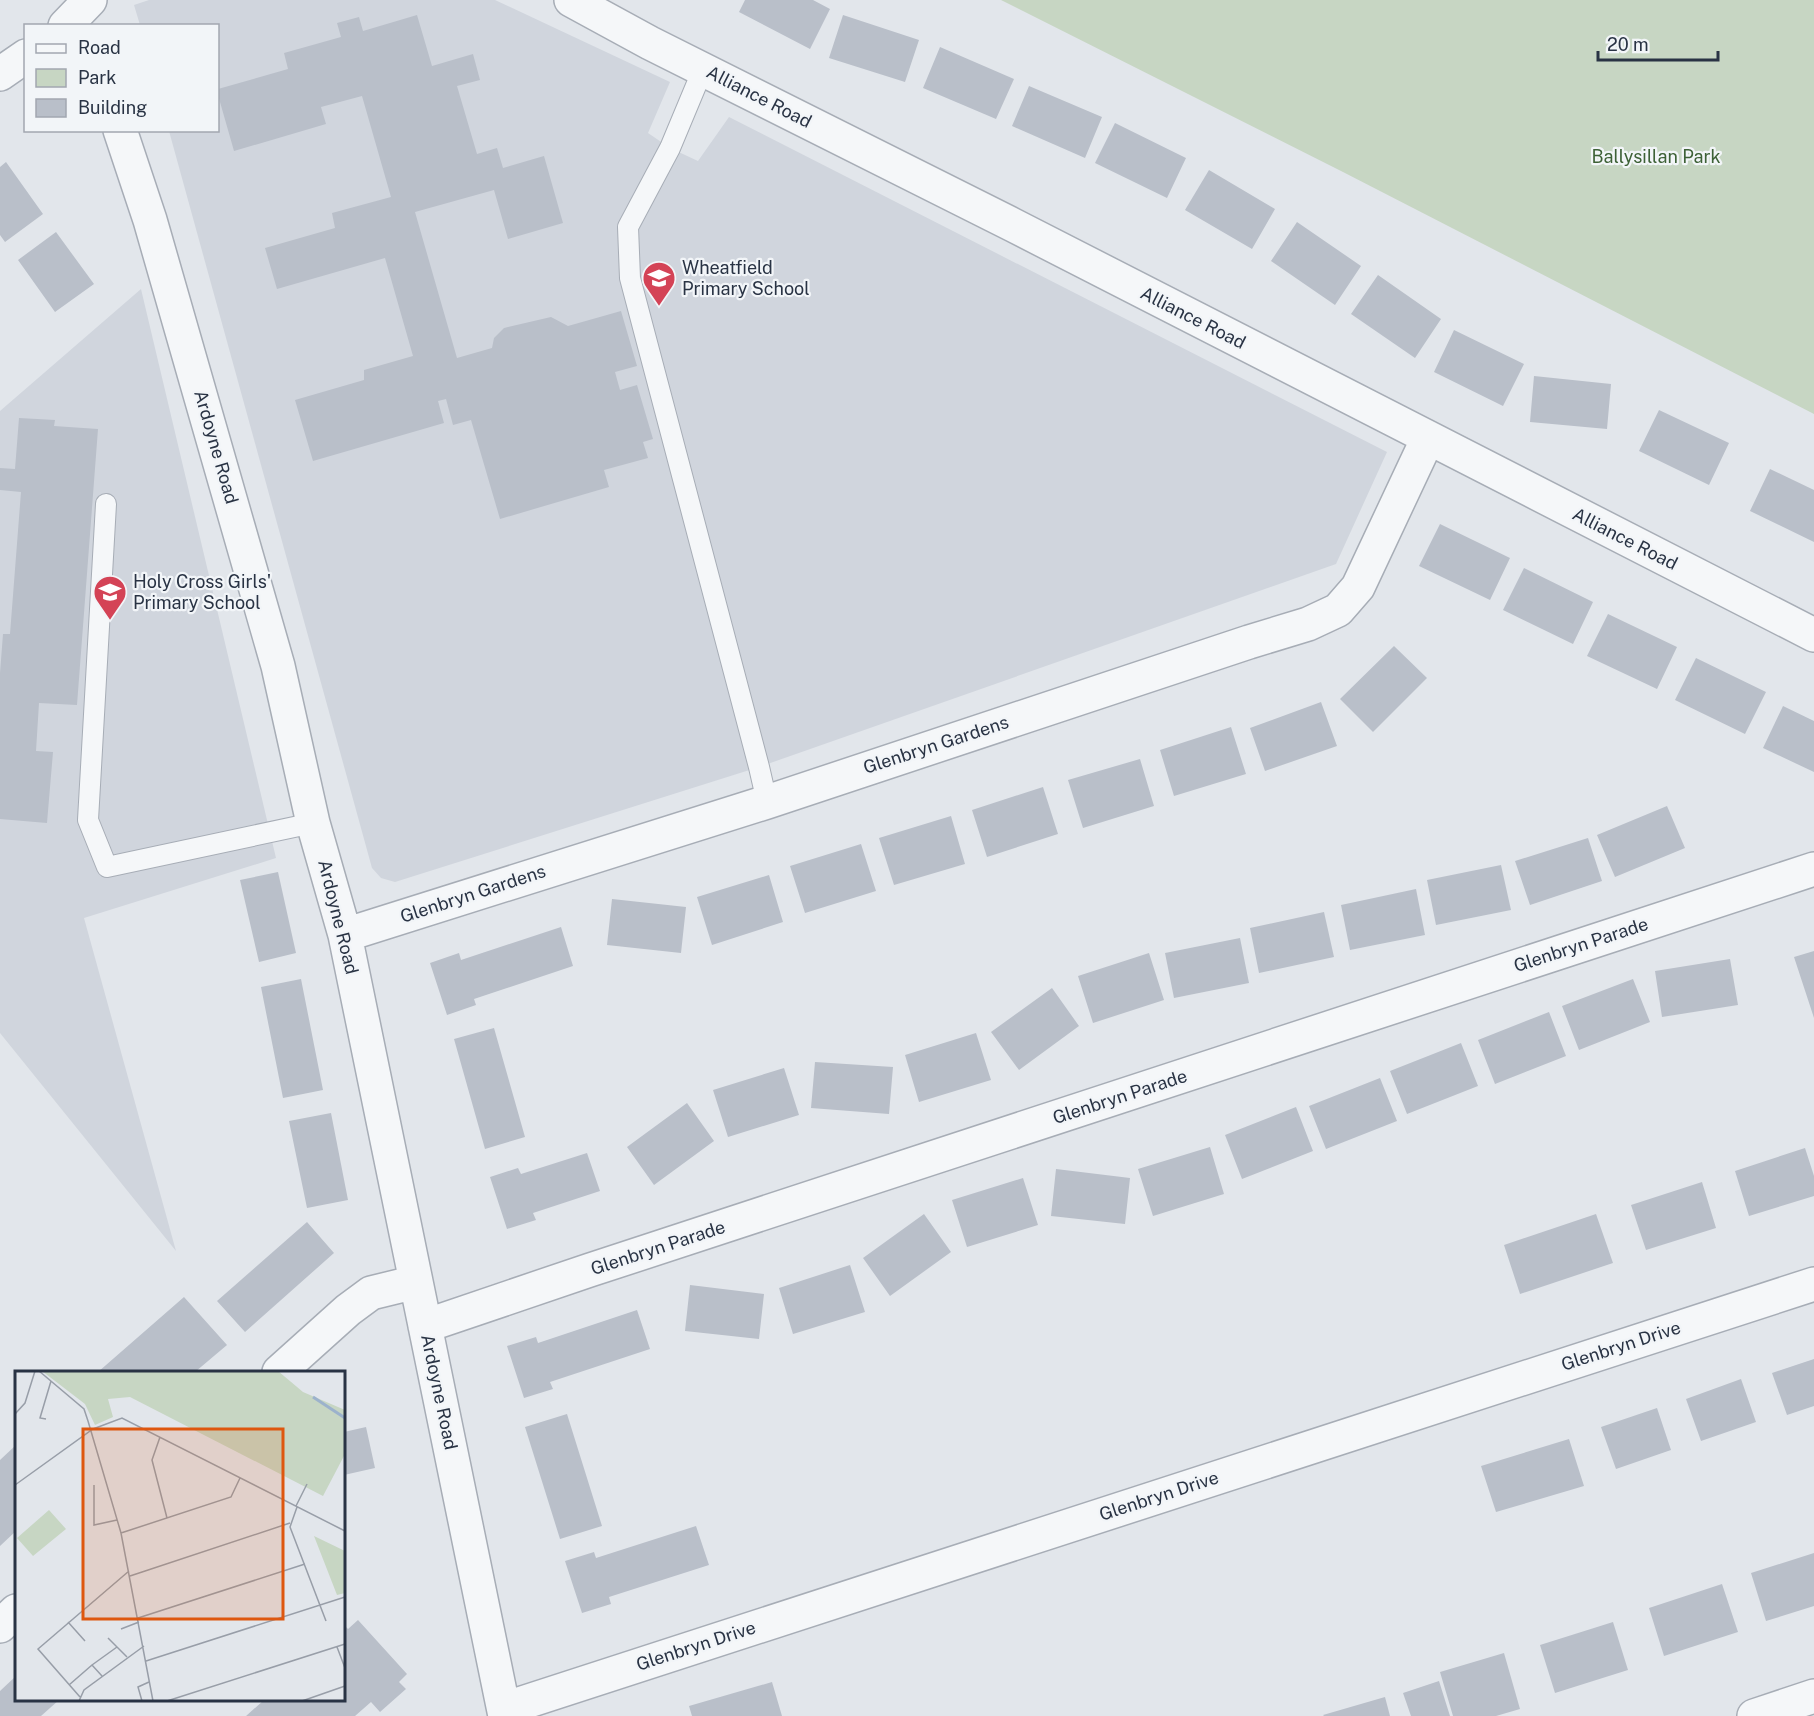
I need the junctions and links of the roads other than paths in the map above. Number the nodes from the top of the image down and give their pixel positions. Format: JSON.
{"nodes":[{"id":1,"x":571,"y":0,"type":"edge"},
{"id":2,"x":24,"y":57,"type":"edge"},
{"id":3,"x":704,"y":69,"type":"junction"},
{"id":4,"x":0,"y":74,"type":"edge"},
{"id":5,"x":121,"y":132,"type":"edge"},
{"id":6,"x":1428,"y":438,"type":"junction"},
{"id":7,"x":106,"y":504,"type":"dead end"},
{"id":8,"x":1814,"y":635,"type":"edge"},
{"id":9,"x":767,"y":802,"type":"junction"},
{"id":10,"x":314,"y":823,"type":"junction"},
{"id":11,"x":1814,"y":869,"type":"edge"},
{"id":12,"x":345,"y":935,"type":"junction"},
{"id":13,"x":416,"y":1282,"type":"junction"},
{"id":14,"x":1814,"y":1284,"type":"edge"},
{"id":15,"x":425,"y":1326,"type":"junction"},
{"id":16,"x":280,"y":1371,"type":"edge"},
{"id":17,"x":15,"y":1612,"type":"edge"},
{"id":18,"x":0,"y":1626,"type":"edge"},
{"id":19,"x":1814,"y":1696,"type":"edge"},
{"id":20,"x":504,"y":1713,"type":"edge"},
{"id":21,"x":1754,"y":1716,"type":"edge"}],
"edges":[{"from":1,"to":3,"type":"street","name":"Alliance Road"},
{"from":2,"to":4,"type":"street"},
{"from":3,"to":6,"type":"street","name":"Alliance Road"},
{"from":3,"to":9,"type":"lane"},
{"from":5,"to":10,"type":"street","name":"Ardoyne Road"},
{"from":6,"to":8,"type":"street","name":"Alliance Road"},
{"from":6,"to":9,"type":"street","name":"Glenbryn Gardens"},
{"from":7,"to":10,"type":"lane"},
{"from":9,"to":12,"type":"street","name":"Glenbryn Gardens"},
{"from":10,"to":12,"type":"street","name":"Ardoyne Road"},
{"from":11,"to":15,"type":"street","name":"Glenbryn Parade"},
{"from":12,"to":13,"type":"street","name":"Ardoyne Road"},
{"from":13,"to":15,"type":"street","name":"Ardoyne Road"},
{"from":13,"to":16,"type":"street"},
{"from":14,"to":20,"type":"street","name":"Glenbryn Drive"},
{"from":15,"to":20,"type":"street","name":"Ardoyne Road"},
{"from":17,"to":18,"type":"street"},
{"from":19,"to":21,"type":"street"}]}
